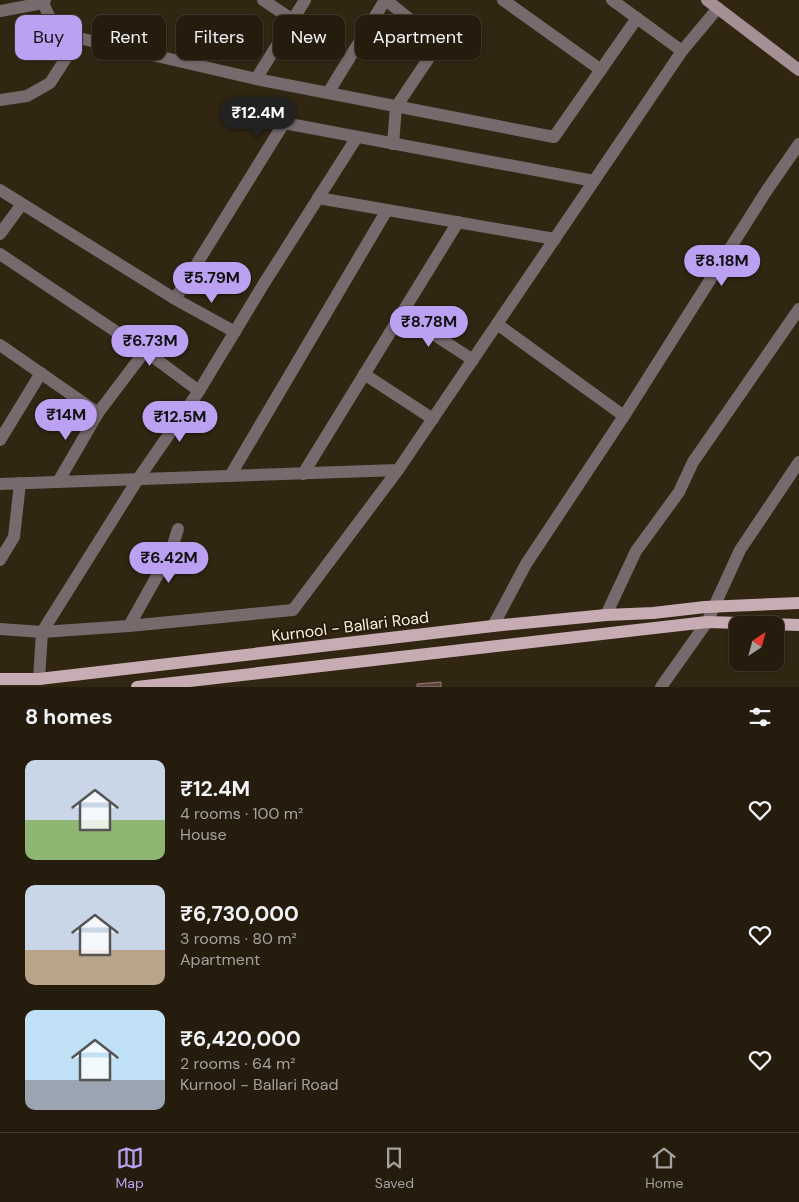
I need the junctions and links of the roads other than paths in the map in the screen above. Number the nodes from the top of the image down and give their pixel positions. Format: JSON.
{"nodes":[{"id":1,"x":263,"y":0,"type":"edge"},
{"id":2,"x":305,"y":0,"type":"edge"},
{"id":3,"x":385,"y":0,"type":"edge"},
{"id":4,"x":503,"y":0,"type":"edge"},
{"id":5,"x":612,"y":0,"type":"edge"},
{"id":6,"x":707,"y":0,"type":"edge"},
{"id":7,"x":44,"y":1,"type":"edge"},
{"id":8,"x":718,"y":8,"type":"junction"},
{"id":9,"x":0,"y":11,"type":"edge"},
{"id":10,"x":50,"y":15,"type":"edge"},
{"id":11,"x":286,"y":15,"type":"edge"},
{"id":12,"x":296,"y":15,"type":"edge"},
{"id":13,"x":637,"y":18,"type":"junction"},
{"id":14,"x":82,"y":39,"type":"edge"},
{"id":15,"x":682,"y":51,"type":"junction"},
{"id":16,"x":273,"y":52,"type":"edge"},
{"id":17,"x":64,"y":60,"type":"edge"},
{"id":18,"x":601,"y":70,"type":"junction"},
{"id":19,"x":799,"y":70,"type":"edge"},
{"id":20,"x":256,"y":79,"type":"junction"},
{"id":21,"x":328,"y":94,"type":"junction"},
{"id":22,"x":0,"y":100,"type":"edge"},
{"id":23,"x":396,"y":107,"type":"junction"},
{"id":24,"x":357,"y":137,"type":"junction"},
{"id":25,"x":393,"y":144,"type":"junction"},
{"id":26,"x":799,"y":144,"type":"edge"},
{"id":27,"x":594,"y":181,"type":"junction"},
{"id":28,"x":0,"y":190,"type":"edge"},
{"id":29,"x":318,"y":198,"type":"junction"},
{"id":30,"x":22,"y":204,"type":"junction"},
{"id":31,"x":386,"y":210,"type":"junction"},
{"id":32,"x":458,"y":222,"type":"junction"},
{"id":33,"x":0,"y":234,"type":"edge"},
{"id":34,"x":555,"y":239,"type":"junction"},
{"id":35,"x":0,"y":254,"type":"edge"},
{"id":36,"x":175,"y":299,"type":"junction"},
{"id":37,"x":799,"y":309,"type":"edge"},
{"id":38,"x":402,"y":313,"type":"junction"},
{"id":39,"x":497,"y":324,"type":"junction"},
{"id":40,"x":235,"y":332,"type":"junction"},
{"id":41,"x":0,"y":345,"type":"edge"},
{"id":42,"x":145,"y":351,"type":"junction"},
{"id":43,"x":472,"y":360,"type":"junction"},
{"id":44,"x":41,"y":373,"type":"junction"},
{"id":45,"x":364,"y":374,"type":"junction"},
{"id":46,"x":199,"y":392,"type":"junction"},
{"id":47,"x":98,"y":413,"type":"junction"},
{"id":48,"x":624,"y":416,"type":"junction"},
{"id":49,"x":433,"y":419,"type":"junction"},
{"id":50,"x":0,"y":440,"type":"edge"},
{"id":51,"x":799,"y":462,"type":"edge"},
{"id":52,"x":398,"y":470,"type":"junction"},
{"id":53,"x":303,"y":474,"type":"junction"},
{"id":54,"x":230,"y":476,"type":"junction"},
{"id":55,"x":138,"y":479,"type":"junction"},
{"id":56,"x":58,"y":482,"type":"junction"},
{"id":57,"x":20,"y":483,"type":"junction"},
{"id":58,"x":0,"y":484,"type":"edge"},
{"id":59,"x":178,"y":528,"type":"dead end"},
{"id":60,"x":0,"y":560,"type":"edge"},
{"id":61,"x":799,"y":603,"type":"edge"},
{"id":62,"x":709,"y":606,"type":"junction"},
{"id":63,"x":606,"y":614,"type":"junction"},
{"id":64,"x":707,"y":622,"type":"junction"},
{"id":65,"x":799,"y":625,"type":"edge"},
{"id":66,"x":129,"y":626,"type":"junction"},
{"id":67,"x":493,"y":626,"type":"junction"},
{"id":68,"x":0,"y":629,"type":"edge"},
{"id":69,"x":42,"y":632,"type":"junction"},
{"id":70,"x":0,"y":679,"type":"edge"},
{"id":71,"x":39,"y":679,"type":"junction"},
{"id":72,"x":137,"y":687,"type":"edge"},
{"id":73,"x":661,"y":687,"type":"edge"}],
"edges":[{"from":1,"to":11,"type":"street"},
{"from":2,"to":12,"type":"street"},
{"from":3,"to":21,"type":"street"},
{"from":3,"to":23,"type":"street"},
{"from":4,"to":18,"type":"street"},
{"from":5,"to":13,"type":"street"},
{"from":6,"to":8,"type":"main road"},
{"from":7,"to":9,"type":"street"},
{"from":7,"to":10,"type":"street"},
{"from":8,"to":15,"type":"street"},
{"from":8,"to":19,"type":"main road"},
{"from":13,"to":15,"type":"street"},
{"from":13,"to":18,"type":"street"},
{"from":14,"to":20,"type":"street"},
{"from":15,"to":27,"type":"street"},
{"from":16,"to":20,"type":"street"},
{"from":17,"to":22,"type":"street"},
{"from":18,"to":23,"type":"street"},
{"from":20,"to":21,"type":"street"},
{"from":21,"to":23,"type":"street"},
{"from":23,"to":25,"type":"street"},
{"from":24,"to":25,"type":"street"},
{"from":24,"to":29,"type":"street"},
{"from":24,"to":36,"type":"street"},
{"from":25,"to":27,"type":"street"},
{"from":26,"to":48,"type":"street"},
{"from":27,"to":34,"type":"street"},
{"from":28,"to":30,"type":"street"},
{"from":29,"to":31,"type":"street"},
{"from":29,"to":40,"type":"street"},
{"from":30,"to":33,"type":"street"},
{"from":30,"to":36,"type":"street"},
{"from":31,"to":32,"type":"street"},
{"from":31,"to":54,"type":"street"},
{"from":32,"to":34,"type":"street"},
{"from":32,"to":38,"type":"street"},
{"from":34,"to":39,"type":"street"},
{"from":35,"to":42,"type":"street"},
{"from":36,"to":40,"type":"street"},
{"from":37,"to":63,"type":"street"},
{"from":38,"to":43,"type":"street"},
{"from":38,"to":45,"type":"street"},
{"from":39,"to":43,"type":"street"},
{"from":39,"to":48,"type":"street"},
{"from":40,"to":46,"type":"street"},
{"from":41,"to":44,"type":"street"},
{"from":42,"to":46,"type":"street"},
{"from":42,"to":47,"type":"street"},
{"from":43,"to":49,"type":"street"},
{"from":44,"to":47,"type":"street"},
{"from":44,"to":50,"type":"street"},
{"from":45,"to":49,"type":"street"},
{"from":45,"to":53,"type":"street"},
{"from":46,"to":55,"type":"street"},
{"from":47,"to":56,"type":"street"},
{"from":48,"to":67,"type":"street"},
{"from":49,"to":52,"type":"street"},
{"from":51,"to":62,"type":"street"},
{"from":52,"to":53,"type":"street"},
{"from":52,"to":66,"type":"street"},
{"from":53,"to":54,"type":"street"},
{"from":54,"to":55,"type":"street"},
{"from":55,"to":56,"type":"street"},
{"from":55,"to":69,"type":"street"},
{"from":56,"to":57,"type":"street"},
{"from":57,"to":58,"type":"street"},
{"from":57,"to":60,"type":"street"},
{"from":59,"to":66,"type":"street"},
{"from":61,"to":62,"type":"main road","name":"Kurnool - Ballari Road"},
{"from":62,"to":63,"type":"main road","name":"Kurnool - Ballari Road"},
{"from":62,"to":64,"type":"street"},
{"from":63,"to":67,"type":"main road","name":"Kurnool - Ballari Road"},
{"from":64,"to":65,"type":"main road"},
{"from":64,"to":72,"type":"main road"},
{"from":64,"to":73,"type":"street"},
{"from":66,"to":69,"type":"street"},
{"from":67,"to":71,"type":"main road","name":"Kurnool - Ballari Road"},
{"from":68,"to":69,"type":"street"},
{"from":69,"to":71,"type":"street"},
{"from":70,"to":71,"type":"main road","name":"Kurnool - Ballari Road"}]}
